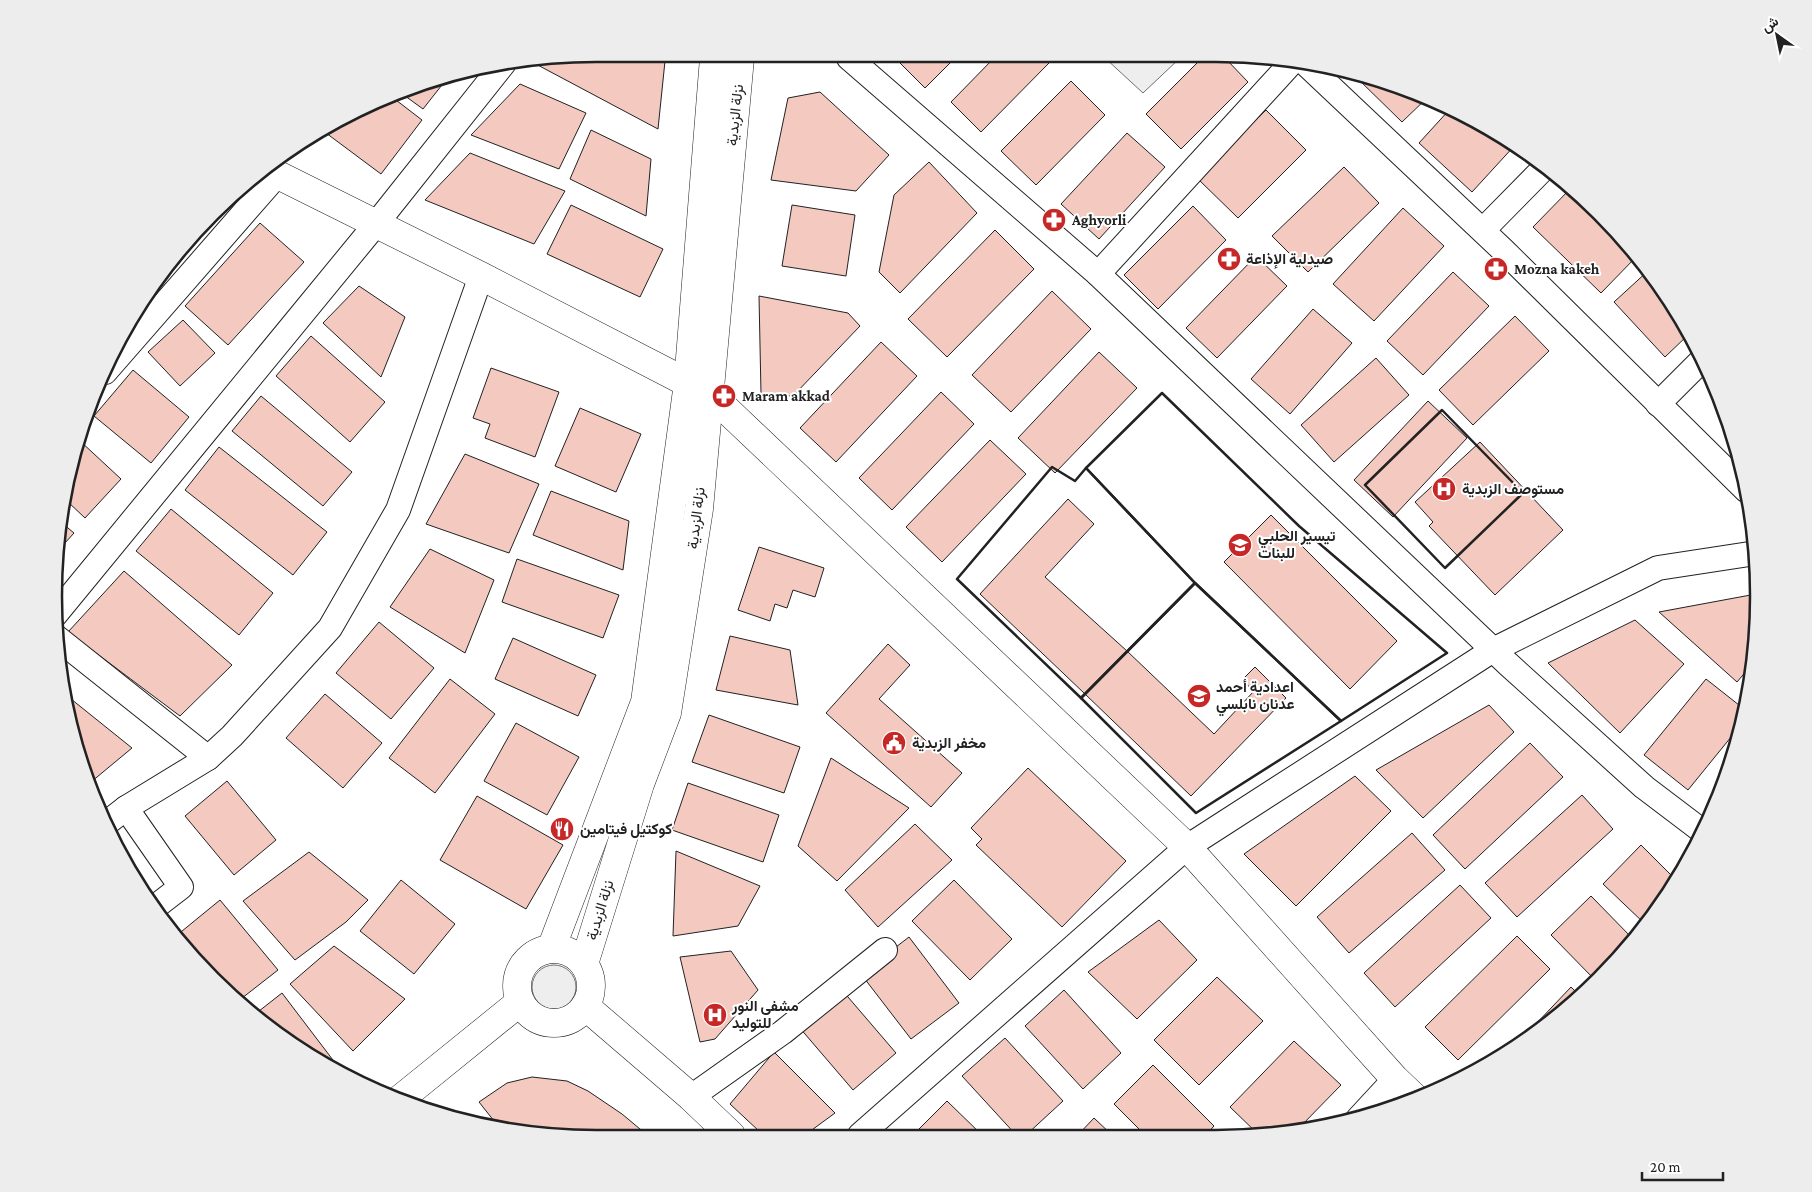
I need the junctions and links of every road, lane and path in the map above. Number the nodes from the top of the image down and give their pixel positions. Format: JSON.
{"nodes":[{"id":1,"x":714,"y":62,"type":"edge"},
{"id":2,"x":739,"y":62,"type":"edge"},
{"id":3,"x":854,"y":62,"type":"edge"},
{"id":4,"x":1287,"y":67,"type":"edge"},
{"id":5,"x":497,"y":72,"type":"edge"},
{"id":6,"x":1315,"y":72,"type":"edge"},
{"id":7,"x":271,"y":172,"type":"edge"},
{"id":8,"x":1539,"y":172,"type":"edge"},
{"id":9,"x":268,"y":175,"type":"edge"},
{"id":10,"x":376,"y":224,"type":"junction"},
{"id":11,"x":1482,"y":230,"type":"junction"},
{"id":12,"x":1098,"y":274,"type":"junction"},
{"id":13,"x":480,"y":276,"type":"junction"},
{"id":14,"x":123,"y":350,"type":"edge"},
{"id":15,"x":1697,"y":365,"type":"edge"},
{"id":16,"x":698,"y":388,"type":"junction"},
{"id":17,"x":1658,"y":404,"type":"junction"},
{"id":18,"x":1736,"y":481,"type":"edge"},
{"id":19,"x":1747,"y":554,"type":"edge"},
{"id":20,"x":63,"y":606,"type":"edge"},
{"id":21,"x":65,"y":644,"type":"edge"},
{"id":22,"x":1493,"y":650,"type":"junction"},
{"id":23,"x":208,"y":758,"type":"junction"},
{"id":24,"x":117,"y":815,"type":"edge"},
{"id":25,"x":1696,"y":827,"type":"edge"},
{"id":26,"x":1187,"y":847,"type":"junction"},
{"id":27,"x":160,"y":903,"type":"edge"},
{"id":28,"x":551,"y":949,"type":"junction"},
{"id":29,"x":885,"y":950,"type":"dead end"},
{"id":30,"x":584,"y":964,"type":"junction"},
{"id":31,"x":520,"y":1002,"type":"junction"},
{"id":32,"x":585,"y":1006,"type":"junction"},
{"id":33,"x":1396,"y":1079,"type":"junction"},
{"id":34,"x":1410,"y":1093,"type":"edge"},
{"id":35,"x":406,"y":1094,"type":"edge"},
{"id":36,"x":691,"y":1097,"type":"junction"},
{"id":37,"x":1370,"y":1106,"type":"edge"},
{"id":38,"x":726,"y":1130,"type":"edge"},
{"id":39,"x":866,"y":1130,"type":"edge"}],
"edges":[{"from":1,"to":16,"type":"main road","name":"نزلة الزبدية"},
{"from":2,"to":16,"type":"main road","name":"نزلة الزبدية"},
{"from":3,"to":12,"type":"street"},
{"from":4,"to":12,"type":"street"},
{"from":5,"to":10,"type":"street"},
{"from":6,"to":11,"type":"street"},
{"from":7,"to":10,"type":"main road"},
{"from":8,"to":11,"type":"street"},
{"from":9,"to":14,"type":"street"},
{"from":10,"to":13,"type":"main road"},
{"from":10,"to":20,"type":"street"},
{"from":11,"to":17,"type":"street"},
{"from":12,"to":22,"type":"street"},
{"from":13,"to":16,"type":"main road"},
{"from":13,"to":23,"type":"street"},
{"from":15,"to":17,"type":"street"},
{"from":16,"to":26,"type":"main road"},
{"from":16,"to":28,"type":"main road","name":"نزلة الزبدية"},
{"from":16,"to":30,"type":"main road","name":"نزلة الزبدية"},
{"from":17,"to":18,"type":"street"},
{"from":19,"to":22,"type":"street"},
{"from":21,"to":23,"type":"street"},
{"from":22,"to":25,"type":"street"},
{"from":22,"to":26,"type":"street"},
{"from":23,"to":24,"type":"street"},
{"from":24,"to":27,"type":"street"},
{"from":26,"to":33,"type":"main road"},
{"from":26,"to":39,"type":"street"},
{"from":28,"to":30,"type":"main road"},
{"from":28,"to":31,"type":"main road"},
{"from":29,"to":36,"type":"street"},
{"from":30,"to":32,"type":"main road"},
{"from":31,"to":32,"type":"main road"},
{"from":31,"to":35,"type":"main road"},
{"from":32,"to":36,"type":"main road"},
{"from":33,"to":34,"type":"main road"},
{"from":33,"to":37,"type":"street"},
{"from":36,"to":38,"type":"main road"}]}
